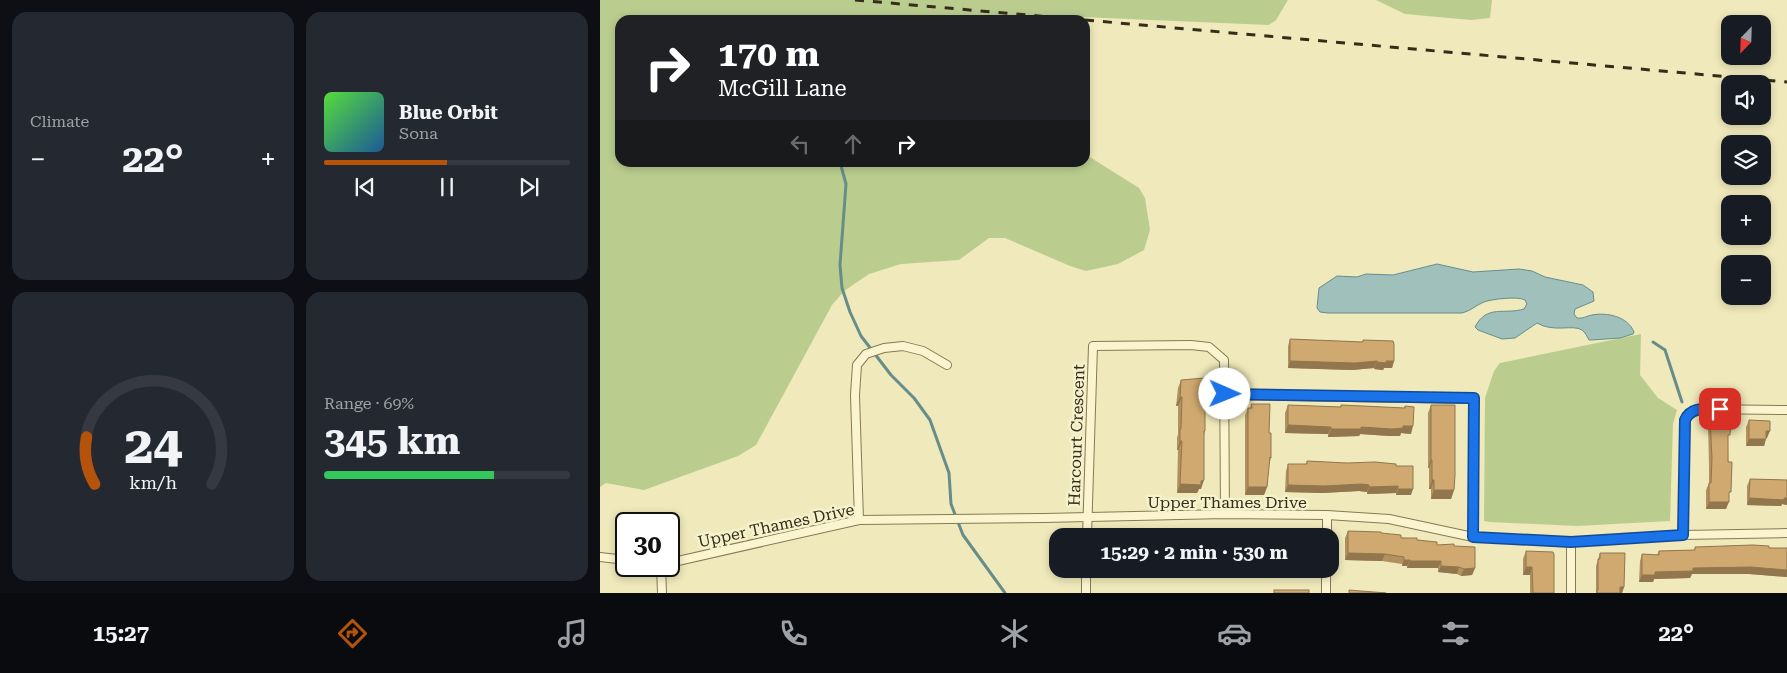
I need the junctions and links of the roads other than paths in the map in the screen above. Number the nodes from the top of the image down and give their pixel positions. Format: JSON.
{"nodes":[{"id":1,"x":947,"y":365,"type":"dead end"},
{"id":2,"x":1225,"y":394,"type":"junction"},
{"id":3,"x":1787,"y":410,"type":"edge"},
{"id":4,"x":1225,"y":514,"type":"junction"},
{"id":5,"x":1327,"y":515,"type":"junction"},
{"id":6,"x":1087,"y":517,"type":"junction"},
{"id":7,"x":859,"y":520,"type":"junction"},
{"id":8,"x":1087,"y":528,"type":"edge"},
{"id":9,"x":1327,"y":528,"type":"edge"},
{"id":10,"x":1787,"y":533,"type":"edge"},
{"id":11,"x":1683,"y":535,"type":"junction"},
{"id":12,"x":1473,"y":537,"type":"junction"},
{"id":13,"x":1571,"y":542,"type":"junction"},
{"id":14,"x":600,"y":557,"type":"edge"},
{"id":15,"x":615,"y":559,"type":"edge"},
{"id":16,"x":680,"y":561,"type":"edge"},
{"id":17,"x":661,"y":577,"type":"edge"},
{"id":18,"x":1086,"y":578,"type":"edge"},
{"id":19,"x":1326,"y":578,"type":"edge"},
{"id":20,"x":662,"y":593,"type":"edge"},
{"id":21,"x":1086,"y":593,"type":"edge"},
{"id":22,"x":1326,"y":593,"type":"edge"},
{"id":23,"x":1570,"y":593,"type":"edge"}],
"edges":[{"from":1,"to":7,"type":"street"},
{"from":2,"to":4,"type":"street","name":"Harcourt Crescent"},
{"from":2,"to":6,"type":"street","name":"Harcourt Crescent"},
{"from":2,"to":12,"type":"street"},
{"from":3,"to":11,"type":"street"},
{"from":4,"to":5,"type":"street","name":"Upper Thames Drive"},
{"from":4,"to":6,"type":"street","name":"Upper Thames Drive"},
{"from":5,"to":9,"type":"street"},
{"from":5,"to":12,"type":"street","name":"Upper Thames Drive"},
{"from":6,"to":7,"type":"street","name":"Upper Thames Drive"},
{"from":6,"to":8,"type":"street"},
{"from":7,"to":16,"type":"street","name":"Upper Thames Drive"},
{"from":10,"to":11,"type":"street","name":"Upper Thames Drive"},
{"from":11,"to":13,"type":"street","name":"Upper Thames Drive"},
{"from":12,"to":13,"type":"street","name":"Upper Thames Drive"},
{"from":13,"to":23,"type":"street"},
{"from":14,"to":15,"type":"street"},
{"from":17,"to":20,"type":"street"},
{"from":18,"to":21,"type":"street"},
{"from":19,"to":22,"type":"street"}]}
